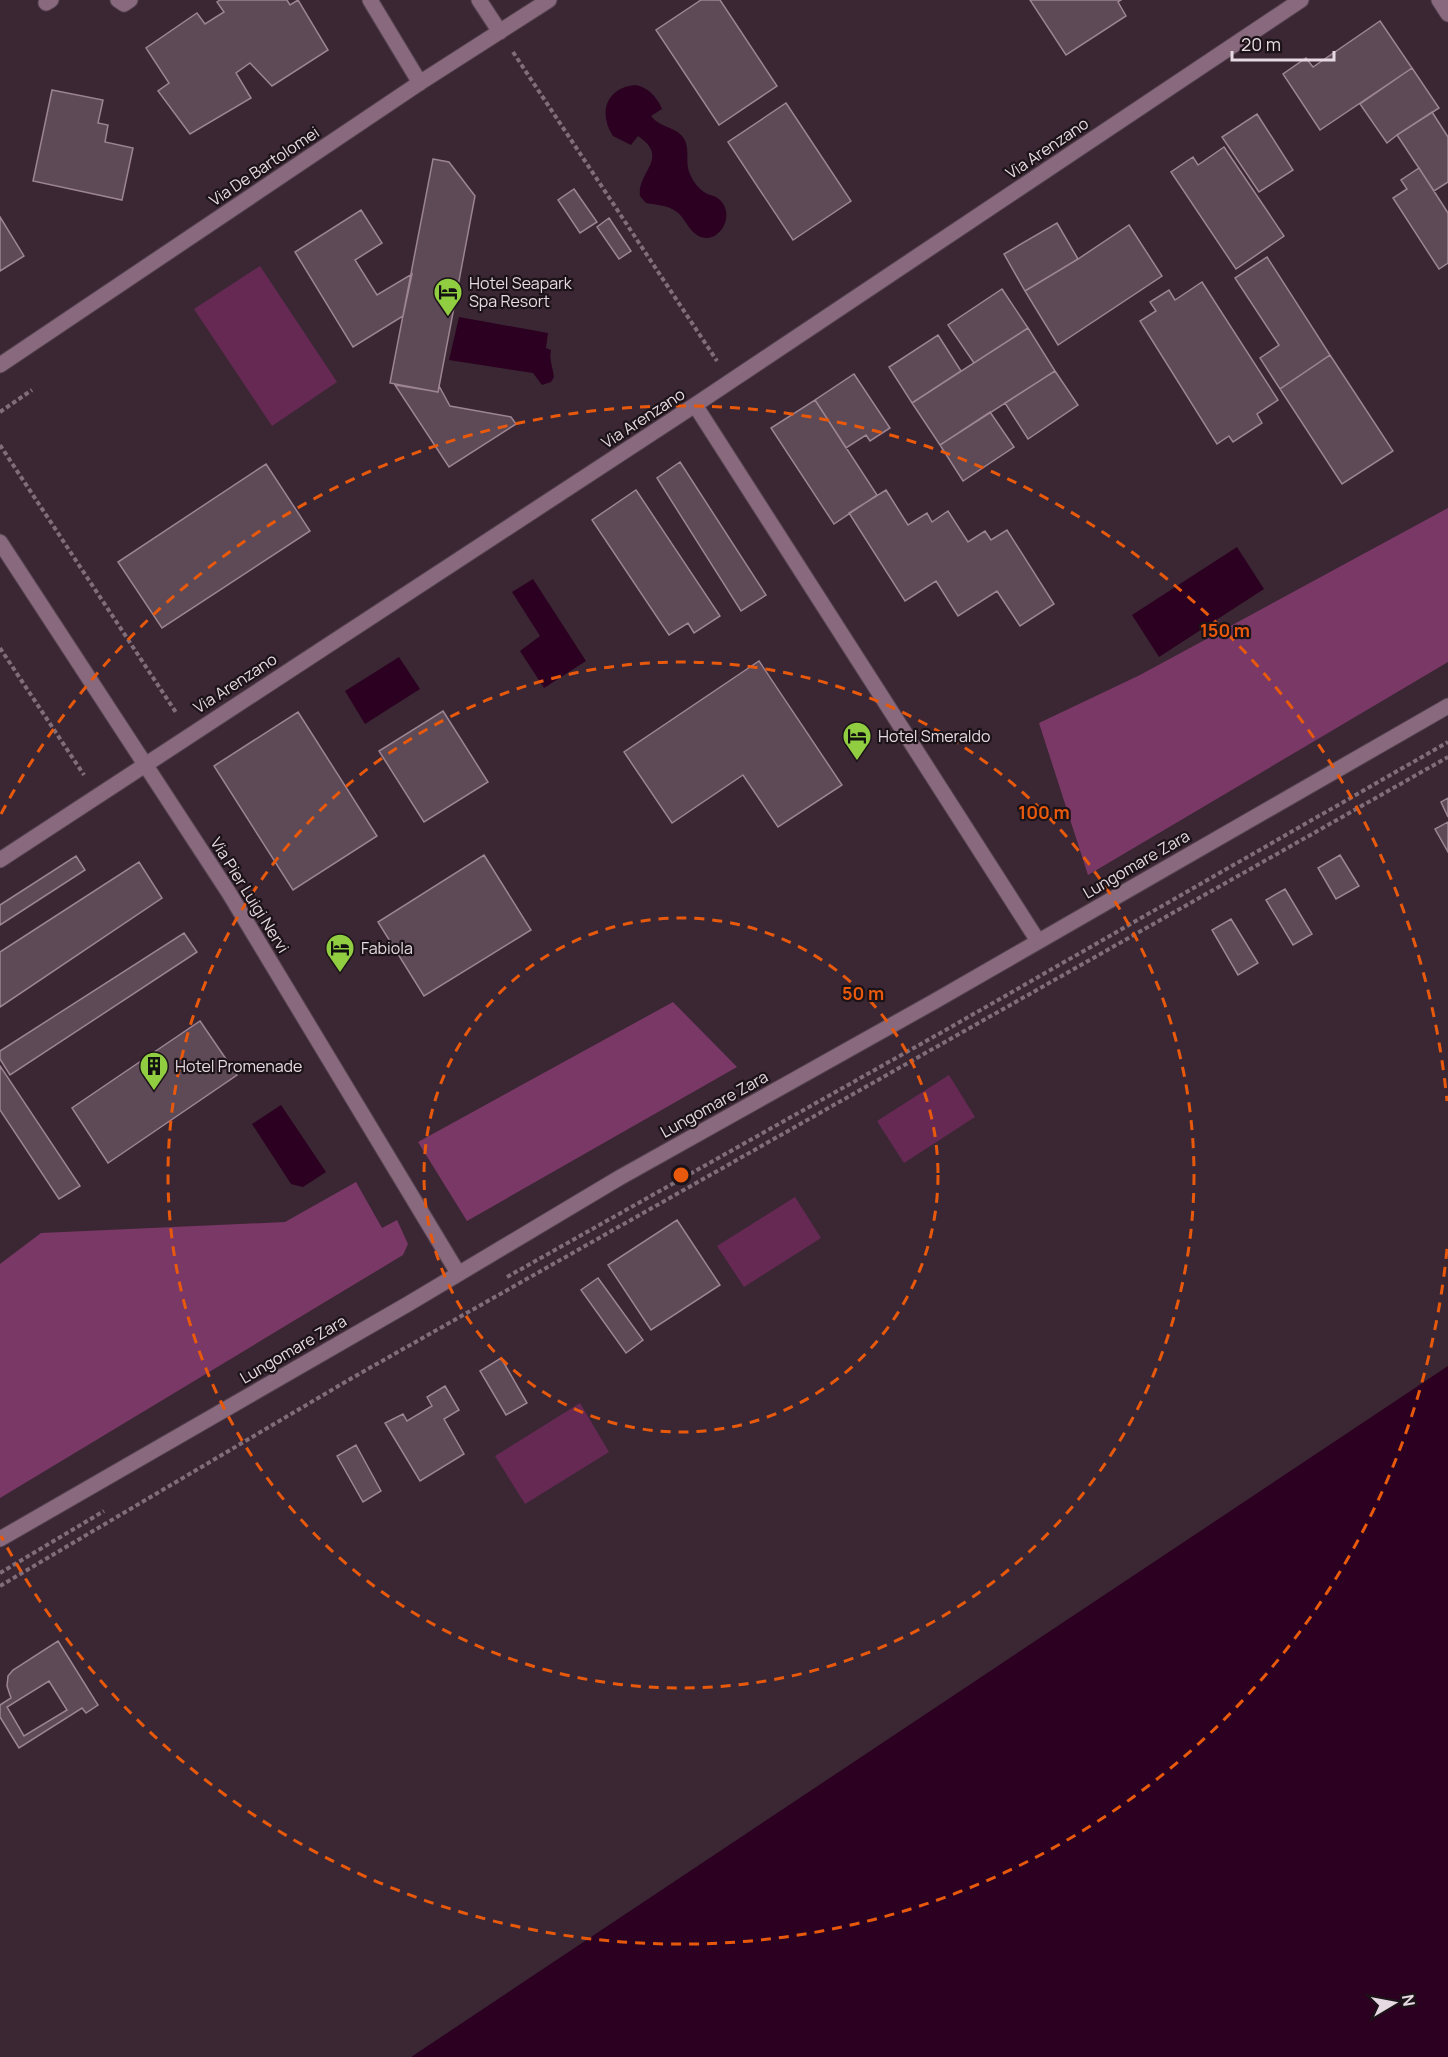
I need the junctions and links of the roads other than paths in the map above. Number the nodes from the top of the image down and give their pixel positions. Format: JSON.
{"nodes":[{"id":1,"x":118,"y":0,"type":"edge"},
{"id":2,"x":130,"y":0,"type":"edge"},
{"id":3,"x":370,"y":0,"type":"edge"},
{"id":4,"x":479,"y":0,"type":"edge"},
{"id":5,"x":549,"y":0,"type":"edge"},
{"id":6,"x":1301,"y":0,"type":"edge"},
{"id":7,"x":1439,"y":0,"type":"edge"},
{"id":8,"x":1448,"y":14,"type":"edge"},
{"id":9,"x":500,"y":32,"type":"junction"},
{"id":10,"x":420,"y":83,"type":"junction"},
{"id":11,"x":0,"y":365,"type":"edge"},
{"id":12,"x":695,"y":405,"type":"junction"},
{"id":13,"x":0,"y":542,"type":"edge"},
{"id":14,"x":1448,"y":706,"type":"edge"},
{"id":15,"x":145,"y":765,"type":"junction"},
{"id":16,"x":0,"y":860,"type":"edge"},
{"id":17,"x":1038,"y":941,"type":"junction"},
{"id":18,"x":458,"y":1273,"type":"junction"},
{"id":19,"x":0,"y":1539,"type":"edge"}],
"edges":[{"from":1,"to":2,"type":"street"},
{"from":3,"to":10,"type":"street"},
{"from":4,"to":9,"type":"street"},
{"from":5,"to":9,"type":"street","name":"Via De Bartolomei"},
{"from":6,"to":12,"type":"street","name":"Via Arenzano"},
{"from":7,"to":8,"type":"street"},
{"from":9,"to":10,"type":"street","name":"Via De Bartolomei"},
{"from":10,"to":11,"type":"street","name":"Via De Bartolomei"},
{"from":12,"to":15,"type":"street","name":"Via Arenzano"},
{"from":12,"to":17,"type":"street"},
{"from":13,"to":15,"type":"street","name":"Via Pier Luigi Nervi"},
{"from":14,"to":17,"type":"street","name":"Lungomare Zara"},
{"from":15,"to":16,"type":"street","name":"Via Arenzano"},
{"from":15,"to":18,"type":"street","name":"Via Pier Luigi Nervi"},
{"from":17,"to":18,"type":"street","name":"Lungomare Zara"},
{"from":18,"to":19,"type":"street","name":"Lungomare Zara"}]}
